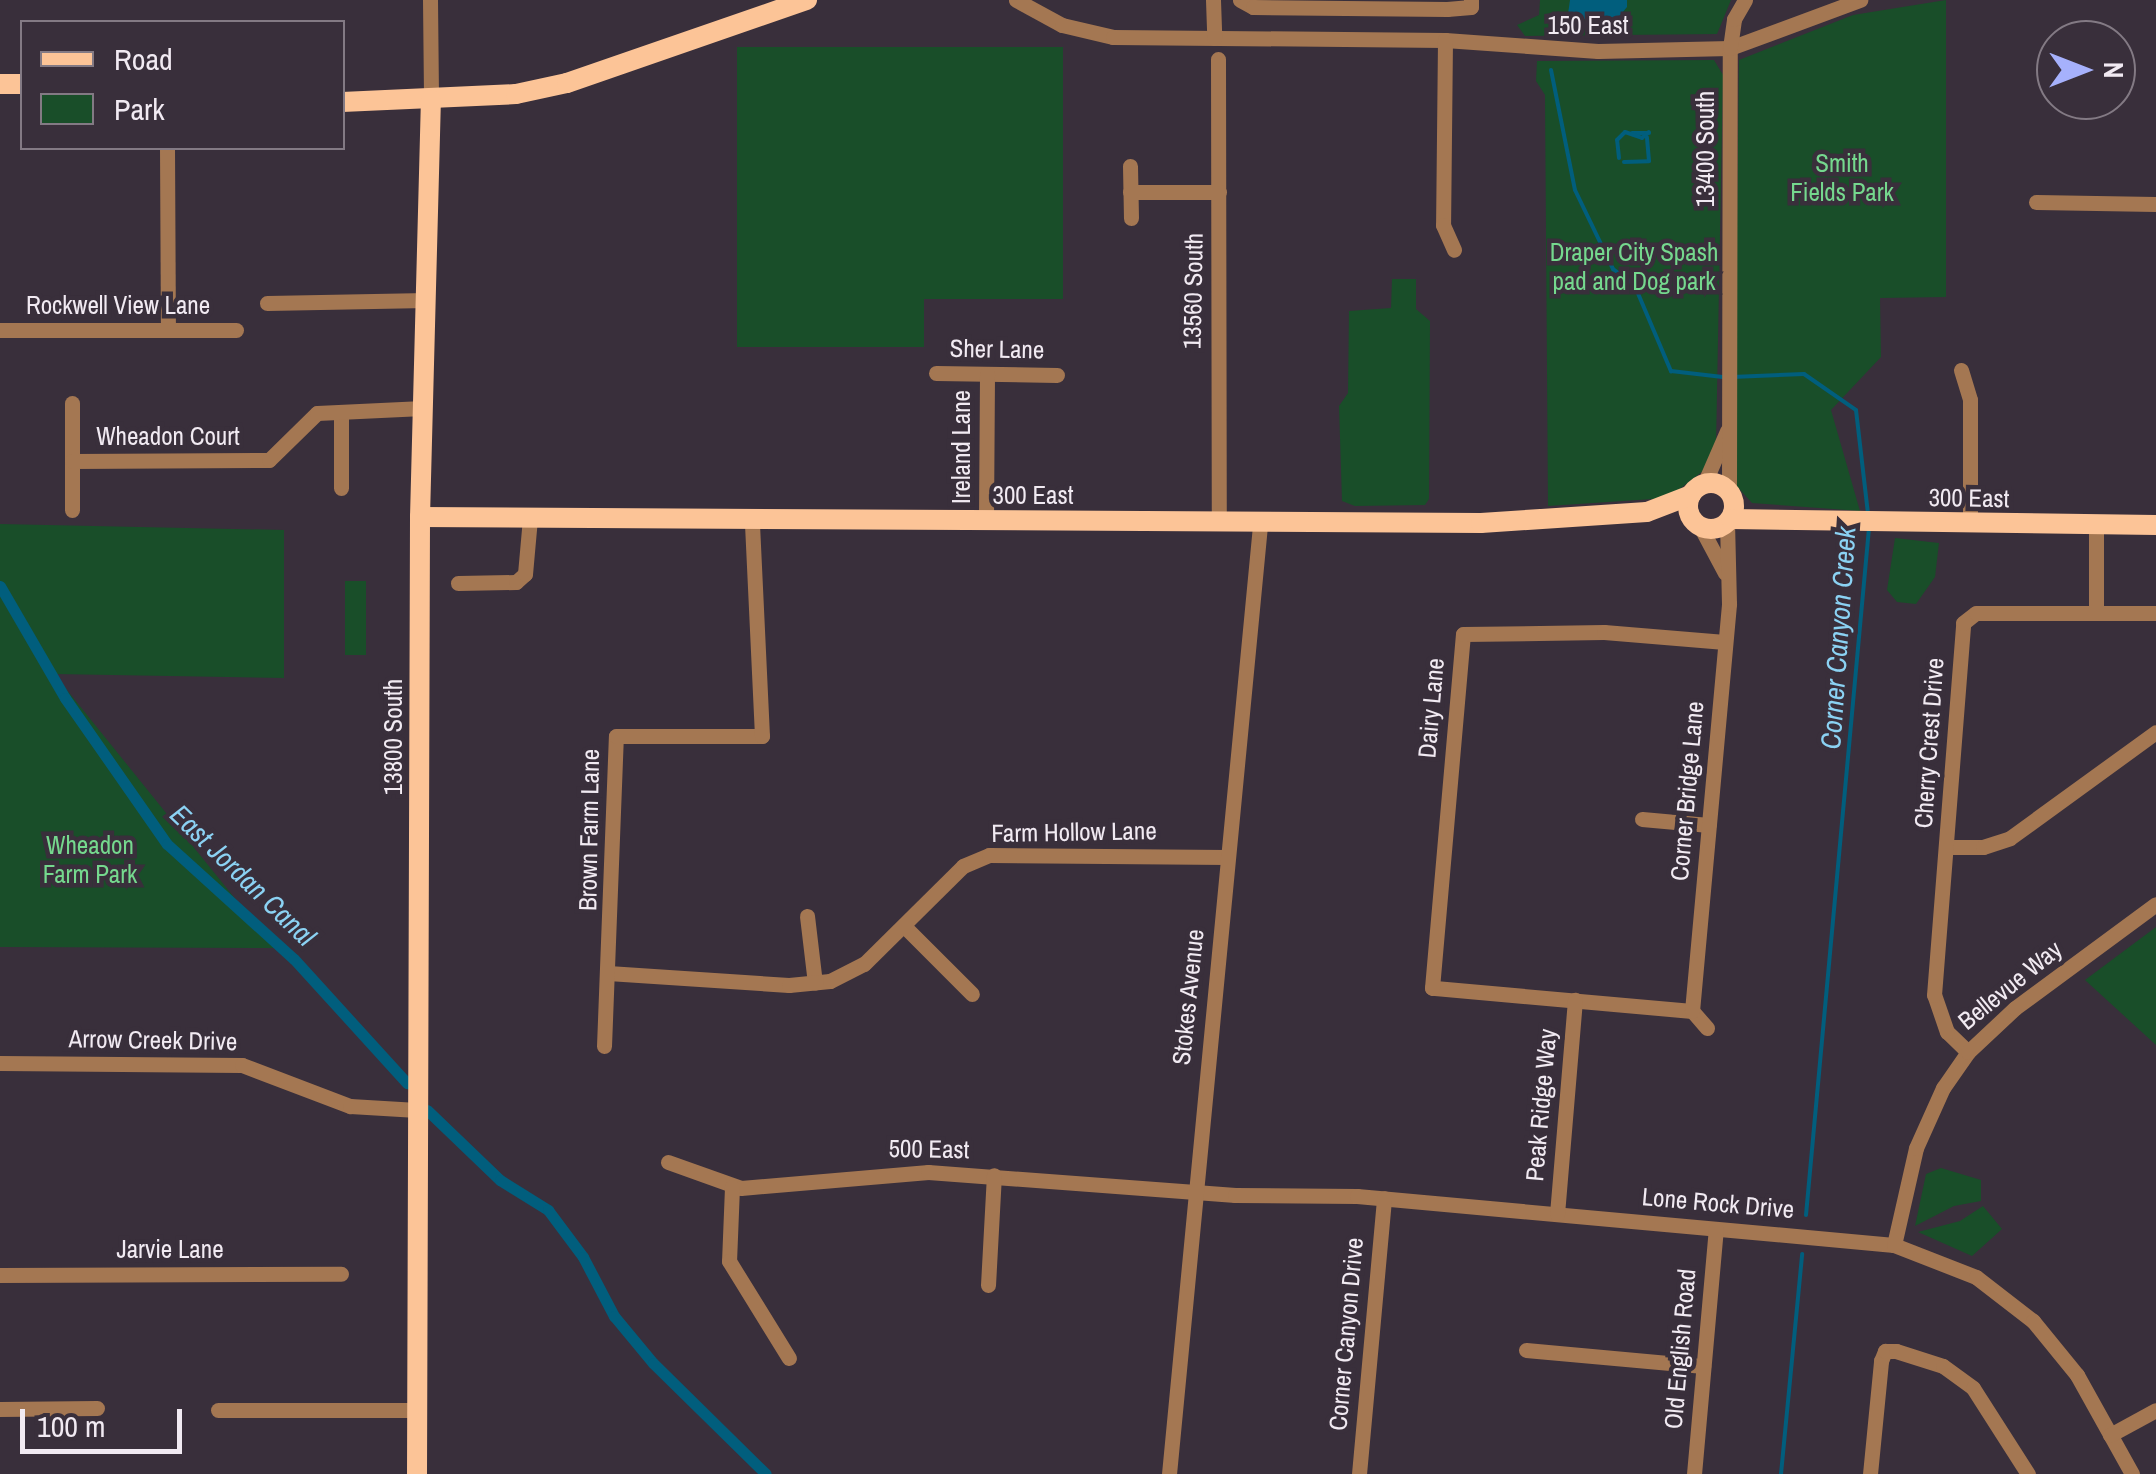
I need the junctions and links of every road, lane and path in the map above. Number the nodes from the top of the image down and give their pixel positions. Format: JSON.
{"nodes":[{"id":1,"x":430,"y":0,"type":"edge"},
{"id":2,"x":808,"y":0,"type":"edge"},
{"id":3,"x":1016,"y":0,"type":"edge"},
{"id":4,"x":1213,"y":0,"type":"edge"},
{"id":5,"x":1240,"y":0,"type":"edge"},
{"id":6,"x":1745,"y":0,"type":"edge"},
{"id":7,"x":1860,"y":0,"type":"edge"},
{"id":8,"x":1471,"y":3,"type":"edge"},
{"id":9,"x":1214,"y":38,"type":"junction"},
{"id":10,"x":1445,"y":40,"type":"junction"},
{"id":11,"x":1730,"y":48,"type":"junction"},
{"id":12,"x":1218,"y":58,"type":"dead end"},
{"id":13,"x":430,"y":100,"type":"junction"},
{"id":14,"x":345,"y":102,"type":"edge"},
{"id":15,"x":167,"y":150,"type":"edge"},
{"id":16,"x":1130,"y":166,"type":"dead end"},
{"id":17,"x":1130,"y":192,"type":"junction"},
{"id":18,"x":1220,"y":192,"type":"junction"},
{"id":19,"x":2036,"y":202,"type":"dead end"},
{"id":20,"x":2156,"y":204,"type":"edge"},
{"id":21,"x":1130,"y":218,"type":"dead end"},
{"id":22,"x":1454,"y":250,"type":"dead end"},
{"id":23,"x":428,"y":300,"type":"junction"},
{"id":24,"x":267,"y":303,"type":"dead end"},
{"id":25,"x":168,"y":329,"type":"junction"},
{"id":26,"x":0,"y":330,"type":"edge"},
{"id":27,"x":236,"y":330,"type":"dead end"},
{"id":28,"x":1961,"y":370,"type":"dead end"},
{"id":29,"x":936,"y":373,"type":"dead end"},
{"id":30,"x":987,"y":374,"type":"junction"},
{"id":31,"x":1057,"y":375,"type":"dead end"},
{"id":32,"x":72,"y":403,"type":"dead end"},
{"id":33,"x":423,"y":408,"type":"junction"},
{"id":34,"x":341,"y":412,"type":"junction"},
{"id":35,"x":1727,"y":431,"type":"junction"},
{"id":36,"x":72,"y":461,"type":"junction"},
{"id":37,"x":341,"y":488,"type":"dead end"},
{"id":38,"x":1697,"y":490,"type":"junction"},
{"id":39,"x":1730,"y":508,"type":"junction"},
{"id":40,"x":72,"y":510,"type":"dead end"},
{"id":41,"x":1647,"y":512,"type":"junction"},
{"id":42,"x":420,"y":517,"type":"junction"},
{"id":43,"x":530,"y":518,"type":"junction"},
{"id":44,"x":752,"y":520,"type":"junction"},
{"id":45,"x":986,"y":520,"type":"junction"},
{"id":46,"x":1696,"y":523,"type":"junction"},
{"id":47,"x":1970,"y":523,"type":"junction"},
{"id":48,"x":1218,"y":524,"type":"junction"},
{"id":49,"x":1260,"y":524,"type":"junction"},
{"id":50,"x":2096,"y":524,"type":"junction"},
{"id":51,"x":2156,"y":524,"type":"edge"},
{"id":52,"x":1727,"y":576,"type":"junction"},
{"id":53,"x":458,"y":583,"type":"dead end"},
{"id":54,"x":2096,"y":613,"type":"junction"},
{"id":55,"x":2156,"y":613,"type":"edge"},
{"id":56,"x":1725,"y":642,"type":"junction"},
{"id":57,"x":2156,"y":732,"type":"edge"},
{"id":58,"x":1642,"y":819,"type":"dead end"},
{"id":59,"x":1708,"y":826,"type":"junction"},
{"id":60,"x":1946,"y":846,"type":"junction"},
{"id":61,"x":1227,"y":857,"type":"junction"},
{"id":62,"x":2156,"y":904,"type":"edge"},
{"id":63,"x":807,"y":916,"type":"dead end"},
{"id":64,"x":904,"y":926,"type":"junction"},
{"id":65,"x":608,"y":973,"type":"junction"},
{"id":66,"x":815,"y":984,"type":"junction"},
{"id":67,"x":972,"y":994,"type":"dead end"},
{"id":68,"x":1575,"y":1000,"type":"junction"},
{"id":69,"x":1692,"y":1010,"type":"junction"},
{"id":70,"x":1707,"y":1028,"type":"dead end"},
{"id":71,"x":604,"y":1046,"type":"dead end"},
{"id":72,"x":1968,"y":1052,"type":"junction"},
{"id":73,"x":0,"y":1063,"type":"edge"},
{"id":74,"x":417,"y":1110,"type":"junction"},
{"id":75,"x":668,"y":1162,"type":"dead end"},
{"id":76,"x":994,"y":1175,"type":"junction"},
{"id":77,"x":732,"y":1187,"type":"junction"},
{"id":78,"x":1194,"y":1192,"type":"junction"},
{"id":79,"x":1384,"y":1198,"type":"junction"},
{"id":80,"x":1557,"y":1214,"type":"junction"},
{"id":81,"x":1716,"y":1229,"type":"junction"},
{"id":82,"x":1894,"y":1245,"type":"junction"},
{"id":83,"x":341,"y":1274,"type":"dead end"},
{"id":84,"x":0,"y":1275,"type":"edge"},
{"id":85,"x":988,"y":1284,"type":"dead end"},
{"id":86,"x":1526,"y":1350,"type":"dead end"},
{"id":87,"x":789,"y":1358,"type":"dead end"},
{"id":88,"x":1703,"y":1366,"type":"junction"},
{"id":89,"x":0,"y":1408,"type":"edge"},
{"id":90,"x":97,"y":1408,"type":"dead end"},
{"id":91,"x":218,"y":1410,"type":"dead end"},
{"id":92,"x":417,"y":1410,"type":"junction"},
{"id":93,"x":2156,"y":1410,"type":"edge"},
{"id":94,"x":2110,"y":1435,"type":"junction"},
{"id":95,"x":416,"y":1474,"type":"edge"},
{"id":96,"x":1169,"y":1474,"type":"edge"},
{"id":97,"x":1359,"y":1474,"type":"edge"},
{"id":98,"x":1694,"y":1474,"type":"edge"},
{"id":99,"x":1870,"y":1474,"type":"edge"},
{"id":100,"x":2028,"y":1474,"type":"edge"},
{"id":101,"x":2132,"y":1474,"type":"edge"}],
"edges":[{"from":1,"to":13,"type":"street","name":"13800 South"},
{"from":2,"to":13,"type":"main road"},
{"from":3,"to":9,"type":"street","name":"150 East"},
{"from":4,"to":9,"type":"street"},
{"from":5,"to":8,"type":"street"},
{"from":6,"to":11,"type":"street","name":"13400 South"},
{"from":7,"to":11,"type":"street","name":"150 East"},
{"from":9,"to":10,"type":"street","name":"150 East"},
{"from":10,"to":11,"type":"street","name":"150 East"},
{"from":10,"to":22,"type":"street"},
{"from":11,"to":35,"type":"street","name":"13400 South"},
{"from":12,"to":18,"type":"street","name":"13560 South"},
{"from":13,"to":14,"type":"main road"},
{"from":13,"to":23,"type":"main road","name":"13800 South"},
{"from":15,"to":25,"type":"street"},
{"from":16,"to":17,"type":"street"},
{"from":17,"to":18,"type":"street"},
{"from":17,"to":21,"type":"street"},
{"from":18,"to":48,"type":"street","name":"13560 South"},
{"from":19,"to":20,"type":"street"},
{"from":23,"to":24,"type":"street"},
{"from":23,"to":33,"type":"main road","name":"13800 South"},
{"from":25,"to":26,"type":"street","name":"Rockwell View Lane"},
{"from":25,"to":27,"type":"street","name":"Rockwell View Lane"},
{"from":28,"to":47,"type":"street"},
{"from":29,"to":30,"type":"street","name":"Sher Lane"},
{"from":30,"to":31,"type":"street","name":"Sher Lane"},
{"from":30,"to":45,"type":"street","name":"Ireland Lane"},
{"from":32,"to":36,"type":"street","name":"Wheadon Court"},
{"from":33,"to":34,"type":"street","name":"Wheadon Court"},
{"from":33,"to":42,"type":"main road","name":"13800 South"},
{"from":34,"to":36,"type":"street","name":"Wheadon Court"},
{"from":34,"to":37,"type":"street"},
{"from":35,"to":38,"type":"street","name":"13400 South"},
{"from":35,"to":39,"type":"street","name":"13400 South"},
{"from":36,"to":40,"type":"street","name":"Wheadon Court"},
{"from":38,"to":39,"type":"main road","name":"300 East"},
{"from":38,"to":41,"type":"main road","name":"300 East"},
{"from":38,"to":46,"type":"main road"},
{"from":39,"to":46,"type":"main road","name":"300 East"},
{"from":39,"to":47,"type":"main road","name":"300 East"},
{"from":39,"to":52,"type":"street","name":"Corner Bridge Lane"},
{"from":41,"to":46,"type":"main road","name":"300 East"},
{"from":41,"to":49,"type":"main road","name":"300 East"},
{"from":42,"to":43,"type":"main road","name":"300 East"},
{"from":42,"to":74,"type":"main road","name":"13800 South"},
{"from":43,"to":44,"type":"main road","name":"300 East"},
{"from":43,"to":53,"type":"street"},
{"from":44,"to":45,"type":"main road","name":"300 East"},
{"from":44,"to":65,"type":"street","name":"Brown Farm Lane"},
{"from":45,"to":48,"type":"main road","name":"300 East"},
{"from":46,"to":52,"type":"street"},
{"from":47,"to":50,"type":"main road","name":"300 East"},
{"from":48,"to":49,"type":"main road","name":"300 East"},
{"from":49,"to":61,"type":"street","name":"Stokes Avenue"},
{"from":50,"to":51,"type":"main road","name":"300 East"},
{"from":50,"to":54,"type":"street"},
{"from":52,"to":56,"type":"street","name":"Corner Bridge Lane"},
{"from":54,"to":55,"type":"street","name":"Cherry Crest Drive"},
{"from":54,"to":60,"type":"street","name":"Cherry Crest Drive"},
{"from":56,"to":59,"type":"street","name":"Corner Bridge Lane"},
{"from":56,"to":68,"type":"street","name":"Dairy Lane"},
{"from":57,"to":60,"type":"street"},
{"from":58,"to":59,"type":"street"},
{"from":59,"to":69,"type":"street","name":"Corner Bridge Lane"},
{"from":60,"to":72,"type":"street","name":"Cherry Crest Drive"},
{"from":61,"to":64,"type":"street","name":"Farm Hollow Lane"},
{"from":61,"to":78,"type":"street","name":"Stokes Avenue"},
{"from":62,"to":72,"type":"street","name":"Bellevue Way"},
{"from":63,"to":66,"type":"street"},
{"from":64,"to":66,"type":"street","name":"Farm Hollow Lane"},
{"from":64,"to":67,"type":"street"},
{"from":65,"to":66,"type":"street","name":"Farm Hollow Lane"},
{"from":65,"to":71,"type":"street","name":"Brown Farm Lane"},
{"from":68,"to":69,"type":"street"},
{"from":68,"to":80,"type":"street","name":"Peak Ridge Way"},
{"from":69,"to":70,"type":"street"},
{"from":72,"to":82,"type":"street","name":"Bellevue Way"},
{"from":73,"to":74,"type":"street","name":"Arrow Creek Drive"},
{"from":74,"to":92,"type":"main road","name":"13800 South"},
{"from":75,"to":77,"type":"street","name":"500 East"},
{"from":76,"to":77,"type":"street","name":"500 East"},
{"from":76,"to":78,"type":"street","name":"500 East"},
{"from":76,"to":85,"type":"street"},
{"from":77,"to":87,"type":"street"},
{"from":78,"to":79,"type":"street","name":"Lone Rock Drive"},
{"from":78,"to":96,"type":"street","name":"Stokes Avenue"},
{"from":79,"to":80,"type":"street","name":"Lone Rock Drive"},
{"from":79,"to":97,"type":"street","name":"Corner Canyon Drive"},
{"from":80,"to":81,"type":"street","name":"Lone Rock Drive"},
{"from":81,"to":82,"type":"street","name":"Lone Rock Drive"},
{"from":81,"to":88,"type":"street","name":"Old English Road"},
{"from":82,"to":94,"type":"street","name":"Lone Rock Drive"},
{"from":83,"to":84,"type":"street","name":"Jarvie Lane"},
{"from":86,"to":88,"type":"street"},
{"from":88,"to":98,"type":"street","name":"Old English Road"},
{"from":89,"to":90,"type":"street"},
{"from":91,"to":92,"type":"street"},
{"from":92,"to":95,"type":"main road","name":"13800 South"},
{"from":93,"to":94,"type":"street"},
{"from":94,"to":101,"type":"street","name":"Lone Rock Drive"},
{"from":99,"to":100,"type":"street"}]}
